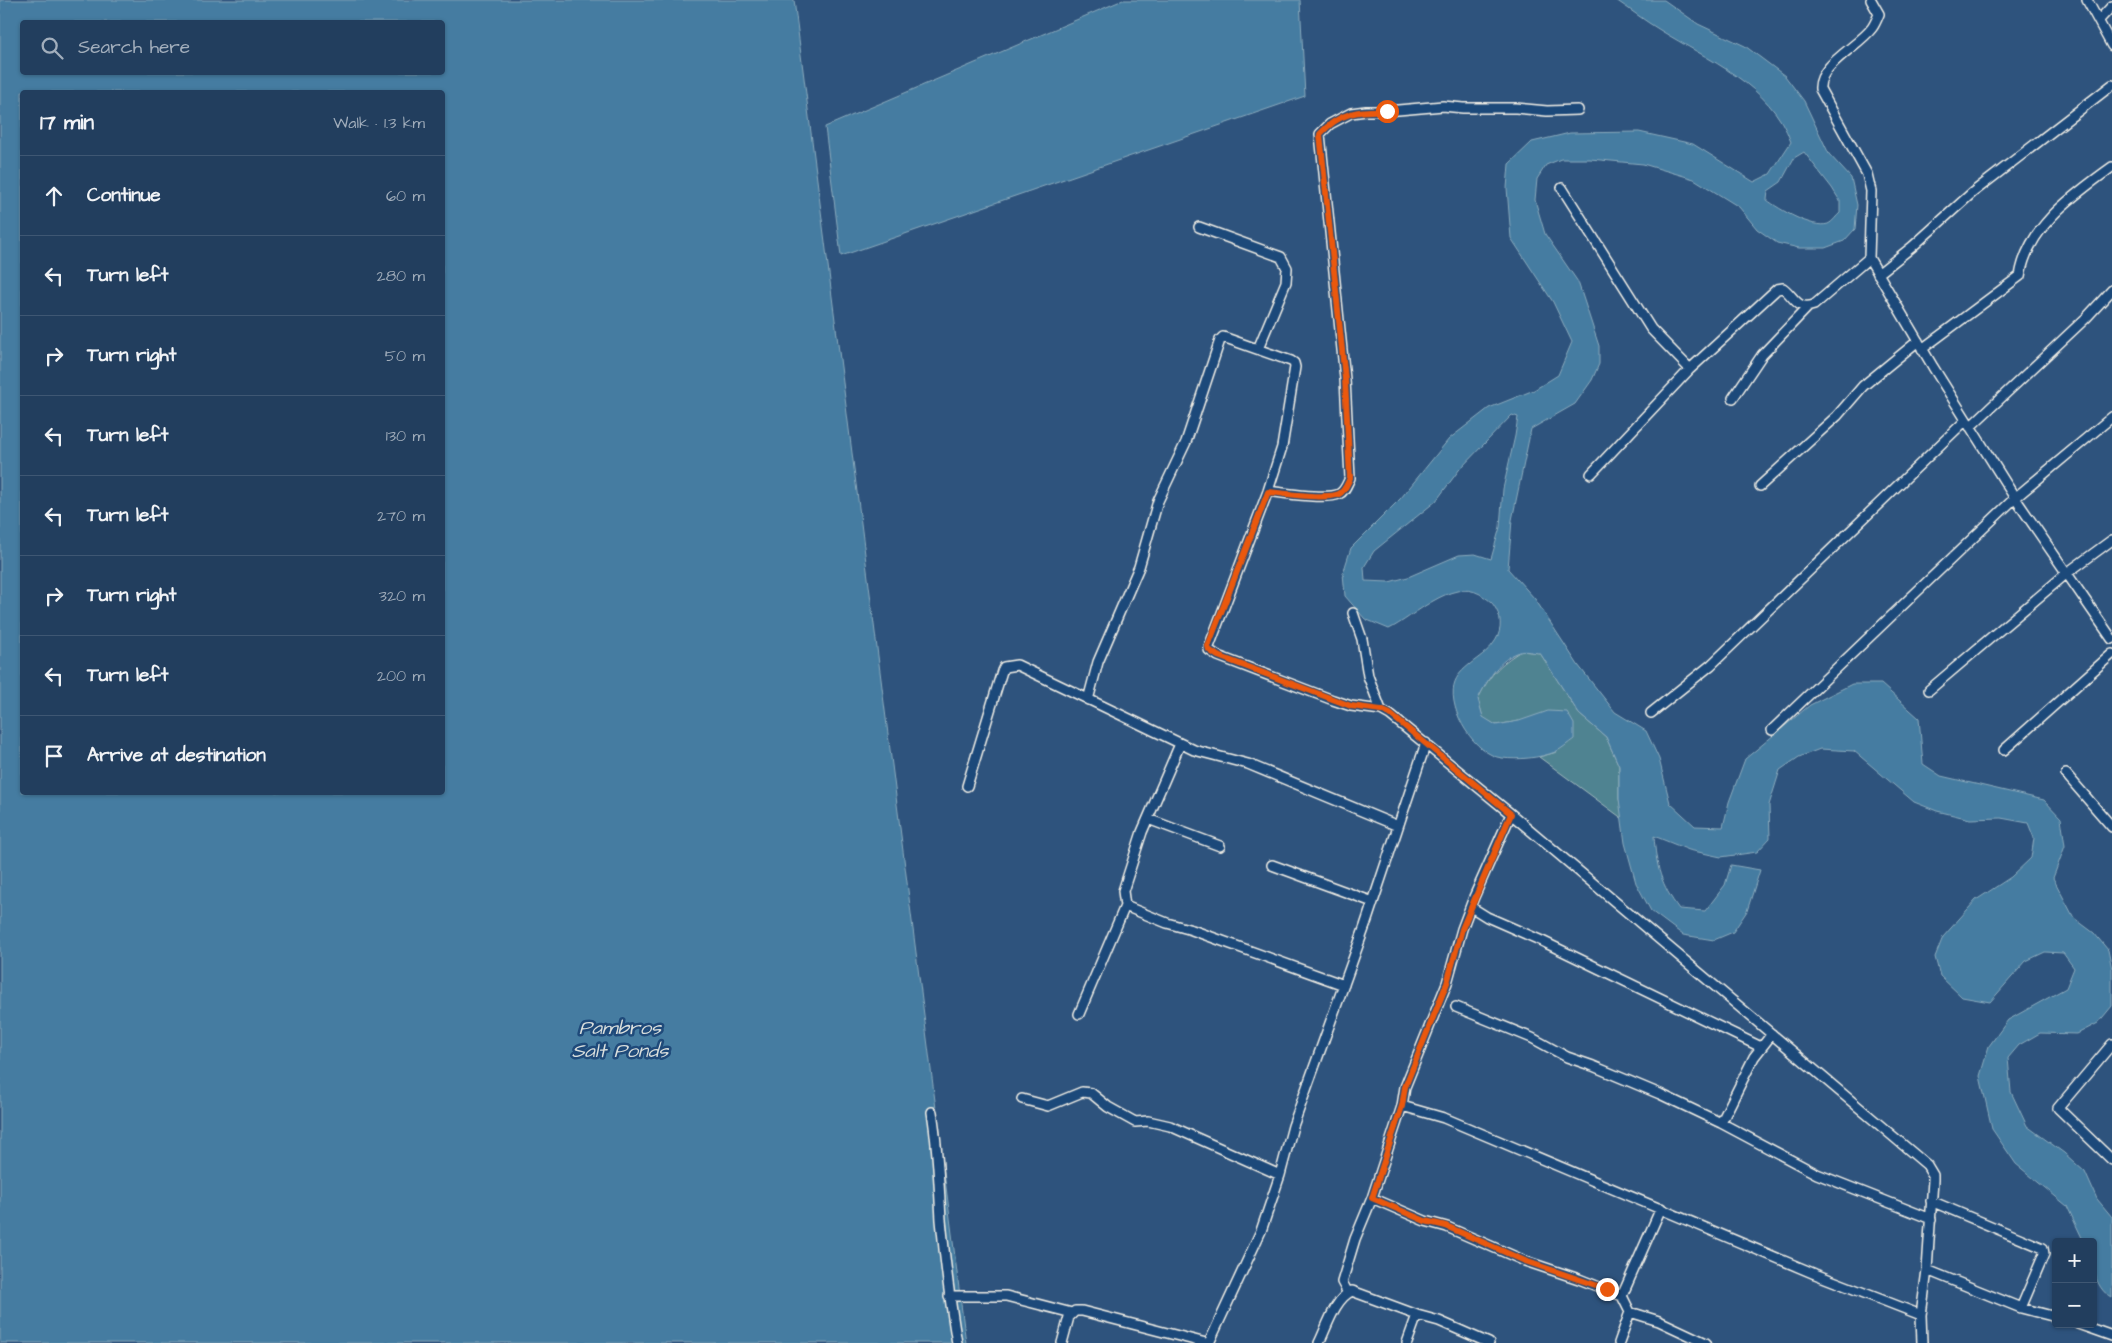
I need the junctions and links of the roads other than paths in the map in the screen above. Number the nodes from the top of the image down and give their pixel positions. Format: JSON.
{"nodes":[{"id":1,"x":1871,"y":0,"type":"edge"},
{"id":2,"x":2088,"y":0,"type":"edge"},
{"id":3,"x":2112,"y":6,"type":"edge"},
{"id":4,"x":2099,"y":20,"type":"junction"},
{"id":5,"x":2112,"y":46,"type":"edge"},
{"id":6,"x":2112,"y":85,"type":"edge"},
{"id":7,"x":1578,"y":110,"type":"dead end"},
{"id":8,"x":2112,"y":167,"type":"edge"},
{"id":9,"x":1562,"y":188,"type":"dead end"},
{"id":10,"x":1199,"y":227,"type":"dead end"},
{"id":11,"x":1868,"y":258,"type":"junction"},
{"id":12,"x":1878,"y":274,"type":"junction"},
{"id":13,"x":2112,"y":290,"type":"edge"},
{"id":14,"x":1808,"y":307,"type":"junction"},
{"id":15,"x":1920,"y":345,"type":"junction"},
{"id":16,"x":1258,"y":349,"type":"junction"},
{"id":17,"x":1690,"y":368,"type":"junction"},
{"id":18,"x":1733,"y":398,"type":"dead end"},
{"id":19,"x":2112,"y":417,"type":"edge"},
{"id":20,"x":1968,"y":423,"type":"junction"},
{"id":21,"x":1590,"y":474,"type":"dead end"},
{"id":22,"x":1760,"y":486,"type":"dead end"},
{"id":23,"x":1268,"y":492,"type":"junction"},
{"id":24,"x":2015,"y":498,"type":"junction"},
{"id":25,"x":2112,"y":540,"type":"edge"},
{"id":26,"x":2067,"y":573,"type":"junction"},
{"id":27,"x":1352,"y":613,"type":"dead end"},
{"id":28,"x":2112,"y":639,"type":"edge"},
{"id":29,"x":2112,"y":654,"type":"edge"},
{"id":30,"x":1929,"y":690,"type":"dead end"},
{"id":31,"x":1088,"y":700,"type":"junction"},
{"id":32,"x":1381,"y":710,"type":"junction"},
{"id":33,"x":1651,"y":713,"type":"dead end"},
{"id":34,"x":1772,"y":730,"type":"dead end"},
{"id":35,"x":1426,"y":743,"type":"junction"},
{"id":36,"x":1180,"y":744,"type":"junction"},
{"id":37,"x":2004,"y":750,"type":"dead end"},
{"id":38,"x":2066,"y":774,"type":"dead end"},
{"id":39,"x":967,"y":786,"type":"dead end"},
{"id":40,"x":1511,"y":814,"type":"junction"},
{"id":41,"x":1148,"y":819,"type":"junction"},
{"id":42,"x":1398,"y":826,"type":"junction"},
{"id":43,"x":2112,"y":827,"type":"edge"},
{"id":44,"x":1220,"y":846,"type":"dead end"},
{"id":45,"x":1272,"y":866,"type":"dead end"},
{"id":46,"x":1373,"y":902,"type":"junction"},
{"id":47,"x":1125,"y":906,"type":"junction"},
{"id":48,"x":1471,"y":907,"type":"junction"},
{"id":49,"x":1344,"y":984,"type":"junction"},
{"id":50,"x":1456,"y":1007,"type":"dead end"},
{"id":51,"x":1079,"y":1014,"type":"dead end"},
{"id":52,"x":1772,"y":1034,"type":"junction"},
{"id":53,"x":2112,"y":1044,"type":"edge"},
{"id":54,"x":1762,"y":1047,"type":"junction"},
{"id":55,"x":1022,"y":1099,"type":"dead end"},
{"id":56,"x":1402,"y":1106,"type":"junction"},
{"id":57,"x":932,"y":1112,"type":"dead end"},
{"id":58,"x":1721,"y":1123,"type":"junction"},
{"id":59,"x":2112,"y":1160,"type":"edge"},
{"id":60,"x":1280,"y":1175,"type":"junction"},
{"id":61,"x":1372,"y":1198,"type":"junction"},
{"id":62,"x":1932,"y":1201,"type":"junction"},
{"id":63,"x":1661,"y":1208,"type":"junction"},
{"id":64,"x":1931,"y":1219,"type":"junction"},
{"id":65,"x":1927,"y":1270,"type":"junction"},
{"id":66,"x":1348,"y":1293,"type":"junction"},
{"id":67,"x":950,"y":1296,"type":"junction"},
{"id":68,"x":1622,"y":1296,"type":"junction"},
{"id":69,"x":2021,"y":1308,"type":"junction"},
{"id":70,"x":1630,"y":1312,"type":"junction"},
{"id":71,"x":1072,"y":1313,"type":"junction"},
{"id":72,"x":1417,"y":1315,"type":"junction"},
{"id":73,"x":1921,"y":1315,"type":"junction"},
{"id":74,"x":2052,"y":1316,"type":"edge"},
{"id":75,"x":2089,"y":1328,"type":"edge"},
{"id":76,"x":2112,"y":1336,"type":"edge"},
{"id":77,"x":957,"y":1343,"type":"edge"},
{"id":78,"x":1062,"y":1343,"type":"edge"},
{"id":79,"x":1208,"y":1343,"type":"edge"},
{"id":80,"x":1319,"y":1343,"type":"edge"},
{"id":81,"x":1407,"y":1343,"type":"edge"},
{"id":82,"x":1489,"y":1343,"type":"edge"},
{"id":83,"x":1620,"y":1343,"type":"edge"},
{"id":84,"x":1706,"y":1343,"type":"edge"},
{"id":85,"x":1922,"y":1343,"type":"edge"}],
"edges":[{"from":1,"to":11,"type":"street"},
{"from":2,"to":4,"type":"street"},
{"from":3,"to":4,"type":"street"},
{"from":4,"to":5,"type":"street"},
{"from":6,"to":12,"type":"street"},
{"from":7,"to":23,"type":"street"},
{"from":8,"to":15,"type":"street"},
{"from":9,"to":17,"type":"street"},
{"from":10,"to":16,"type":"street"},
{"from":11,"to":12,"type":"street"},
{"from":11,"to":14,"type":"street"},
{"from":12,"to":15,"type":"street"},
{"from":13,"to":20,"type":"street"},
{"from":14,"to":17,"type":"street"},
{"from":14,"to":18,"type":"street"},
{"from":15,"to":20,"type":"street"},
{"from":15,"to":22,"type":"street"},
{"from":16,"to":23,"type":"street"},
{"from":16,"to":31,"type":"street"},
{"from":17,"to":21,"type":"street"},
{"from":19,"to":24,"type":"street"},
{"from":20,"to":24,"type":"street"},
{"from":20,"to":33,"type":"street"},
{"from":23,"to":32,"type":"street"},
{"from":24,"to":26,"type":"street"},
{"from":24,"to":34,"type":"street"},
{"from":25,"to":26,"type":"street"},
{"from":26,"to":28,"type":"street"},
{"from":26,"to":30,"type":"street"},
{"from":27,"to":32,"type":"street"},
{"from":29,"to":37,"type":"street"},
{"from":31,"to":36,"type":"street"},
{"from":31,"to":39,"type":"street"},
{"from":32,"to":35,"type":"street"},
{"from":35,"to":40,"type":"street"},
{"from":35,"to":42,"type":"street"},
{"from":36,"to":41,"type":"street"},
{"from":36,"to":42,"type":"street"},
{"from":38,"to":43,"type":"street"},
{"from":40,"to":48,"type":"street"},
{"from":40,"to":52,"type":"street"},
{"from":41,"to":44,"type":"street"},
{"from":41,"to":47,"type":"street"},
{"from":42,"to":46,"type":"street"},
{"from":45,"to":46,"type":"street"},
{"from":46,"to":49,"type":"street"},
{"from":47,"to":49,"type":"street"},
{"from":47,"to":51,"type":"street"},
{"from":48,"to":54,"type":"street"},
{"from":48,"to":56,"type":"street"},
{"from":49,"to":60,"type":"street"},
{"from":50,"to":58,"type":"street"},
{"from":52,"to":54,"type":"street"},
{"from":52,"to":62,"type":"street"},
{"from":53,"to":59,"type":"street"},
{"from":54,"to":58,"type":"street"},
{"from":55,"to":60,"type":"street"},
{"from":56,"to":61,"type":"street"},
{"from":56,"to":63,"type":"street"},
{"from":57,"to":67,"type":"street"},
{"from":58,"to":64,"type":"street"},
{"from":60,"to":79,"type":"street"},
{"from":61,"to":66,"type":"street"},
{"from":61,"to":68,"type":"street"},
{"from":62,"to":64,"type":"street"},
{"from":62,"to":69,"type":"street"},
{"from":63,"to":68,"type":"street"},
{"from":63,"to":73,"type":"street"},
{"from":64,"to":65,"type":"street"},
{"from":65,"to":69,"type":"street"},
{"from":65,"to":73,"type":"street"},
{"from":66,"to":72,"type":"street"},
{"from":66,"to":80,"type":"street"},
{"from":67,"to":71,"type":"street"},
{"from":67,"to":77,"type":"street"},
{"from":68,"to":70,"type":"street"},
{"from":69,"to":74,"type":"street"},
{"from":70,"to":83,"type":"street"},
{"from":70,"to":84,"type":"street"},
{"from":71,"to":78,"type":"street"},
{"from":71,"to":79,"type":"street"},
{"from":72,"to":81,"type":"street"},
{"from":72,"to":82,"type":"street"},
{"from":73,"to":85,"type":"street"},
{"from":75,"to":76,"type":"street"}]}
